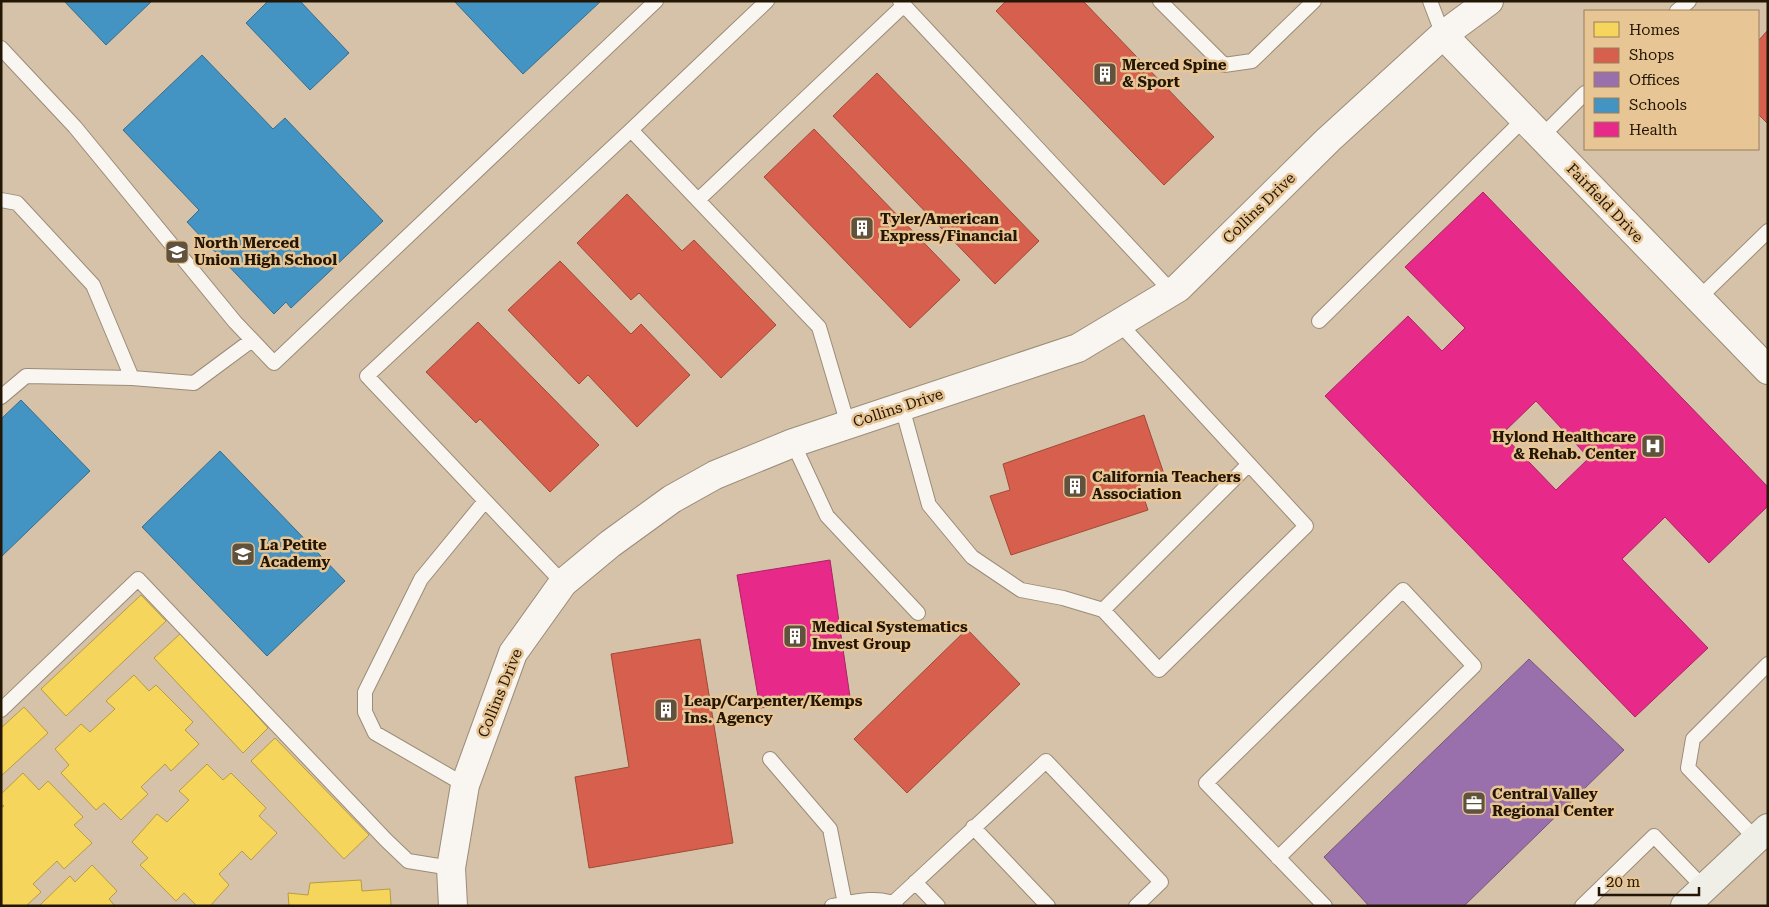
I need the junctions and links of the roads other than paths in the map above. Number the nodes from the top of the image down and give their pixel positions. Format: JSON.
{"nodes":[{"id":1,"x":656,"y":1,"type":"edge"},
{"id":2,"x":767,"y":1,"type":"edge"},
{"id":3,"x":1160,"y":1,"type":"edge"},
{"id":4,"x":1430,"y":1,"type":"edge"},
{"id":5,"x":1489,"y":1,"type":"edge"},
{"id":6,"x":1689,"y":1,"type":"edge"},
{"id":7,"x":902,"y":3,"type":"edge"},
{"id":8,"x":1308,"y":3,"type":"edge"},
{"id":9,"x":1677,"y":10,"type":"edge"},
{"id":10,"x":1443,"y":35,"type":"junction"},
{"id":11,"x":1,"y":48,"type":"edge"},
{"id":12,"x":1584,"y":94,"type":"edge"},
{"id":13,"x":1532,"y":128,"type":"junction"},
{"id":14,"x":631,"y":130,"type":"junction"},
{"id":15,"x":1,"y":200,"type":"edge"},
{"id":16,"x":698,"y":200,"type":"junction"},
{"id":17,"x":1765,"y":239,"type":"edge"},
{"id":18,"x":1172,"y":292,"type":"junction"},
{"id":19,"x":1698,"y":299,"type":"junction"},
{"id":20,"x":1319,"y":321,"type":"dead end"},
{"id":21,"x":1119,"y":323,"type":"junction"},
{"id":22,"x":252,"y":340,"type":"junction"},
{"id":23,"x":1768,"y":370,"type":"edge"},
{"id":24,"x":132,"y":378,"type":"junction"},
{"id":25,"x":1,"y":397,"type":"edge"},
{"id":26,"x":902,"y":407,"type":"junction"},
{"id":27,"x":848,"y":425,"type":"junction"},
{"id":28,"x":793,"y":443,"type":"junction"},
{"id":29,"x":1249,"y":464,"type":"junction"},
{"id":30,"x":485,"y":501,"type":"junction"},
{"id":31,"x":563,"y":583,"type":"junction"},
{"id":32,"x":1103,"y":610,"type":"junction"},
{"id":33,"x":918,"y":613,"type":"dead end"},
{"id":34,"x":1768,"y":664,"type":"edge"},
{"id":35,"x":1,"y":710,"type":"edge"},
{"id":36,"x":770,"y":759,"type":"dead end"},
{"id":37,"x":464,"y":786,"type":"junction"},
{"id":38,"x":973,"y":827,"type":"junction"},
{"id":39,"x":1762,"y":833,"type":"edge"},
{"id":40,"x":1278,"y":858,"type":"junction"},
{"id":41,"x":451,"y":868,"type":"junction"},
{"id":42,"x":915,"y":882,"type":"junction"},
{"id":43,"x":1695,"y":897,"type":"edge"},
{"id":44,"x":894,"y":904,"type":"edge"},
{"id":45,"x":839,"y":905,"type":"edge"},
{"id":46,"x":453,"y":906,"type":"edge"},
{"id":47,"x":938,"y":906,"type":"edge"},
{"id":48,"x":1048,"y":906,"type":"edge"},
{"id":49,"x":1136,"y":906,"type":"edge"},
{"id":50,"x":1325,"y":906,"type":"edge"},
{"id":51,"x":1582,"y":906,"type":"edge"}],
"edges":[{"from":1,"to":22,"type":"lane"},
{"from":2,"to":14,"type":"lane"},
{"from":3,"to":8,"type":"lane"},
{"from":4,"to":10,"type":"lane"},
{"from":5,"to":10,"type":"street","name":"Collins Drive"},
{"from":6,"to":9,"type":"lane"},
{"from":7,"to":16,"type":"lane"},
{"from":7,"to":18,"type":"lane"},
{"from":10,"to":13,"type":"street","name":"Fairfield Drive"},
{"from":10,"to":18,"type":"street","name":"Collins Drive"},
{"from":11,"to":22,"type":"lane"},
{"from":12,"to":13,"type":"lane"},
{"from":13,"to":19,"type":"street","name":"Fairfield Drive"},
{"from":13,"to":20,"type":"lane"},
{"from":14,"to":16,"type":"lane"},
{"from":14,"to":30,"type":"lane"},
{"from":15,"to":24,"type":"lane"},
{"from":16,"to":27,"type":"lane"},
{"from":17,"to":19,"type":"lane"},
{"from":18,"to":21,"type":"street","name":"Collins Drive"},
{"from":19,"to":23,"type":"street","name":"Fairfield Drive"},
{"from":21,"to":26,"type":"street","name":"Collins Drive"},
{"from":21,"to":29,"type":"lane"},
{"from":22,"to":24,"type":"lane"},
{"from":24,"to":25,"type":"lane"},
{"from":26,"to":27,"type":"street","name":"Collins Drive"},
{"from":26,"to":32,"type":"lane"},
{"from":27,"to":28,"type":"street","name":"Collins Drive"},
{"from":28,"to":31,"type":"street","name":"Collins Drive"},
{"from":28,"to":33,"type":"lane"},
{"from":29,"to":32,"type":"lane"},
{"from":29,"to":32,"type":"lane"},
{"from":30,"to":31,"type":"lane"},
{"from":30,"to":37,"type":"lane"},
{"from":31,"to":37,"type":"street","name":"Collins Drive"},
{"from":34,"to":39,"type":"lane"},
{"from":35,"to":41,"type":"lane"},
{"from":36,"to":45,"type":"lane"},
{"from":37,"to":41,"type":"street","name":"Collins Drive"},
{"from":38,"to":42,"type":"lane"},
{"from":38,"to":48,"type":"lane"},
{"from":38,"to":49,"type":"lane"},
{"from":39,"to":43,"type":"street"},
{"from":40,"to":40,"type":"lane"},
{"from":40,"to":50,"type":"lane"},
{"from":41,"to":46,"type":"street","name":"Collins Drive"},
{"from":42,"to":44,"type":"lane"},
{"from":42,"to":47,"type":"lane"},
{"from":43,"to":51,"type":"lane"},
{"from":44,"to":45,"type":"lane"}]}
